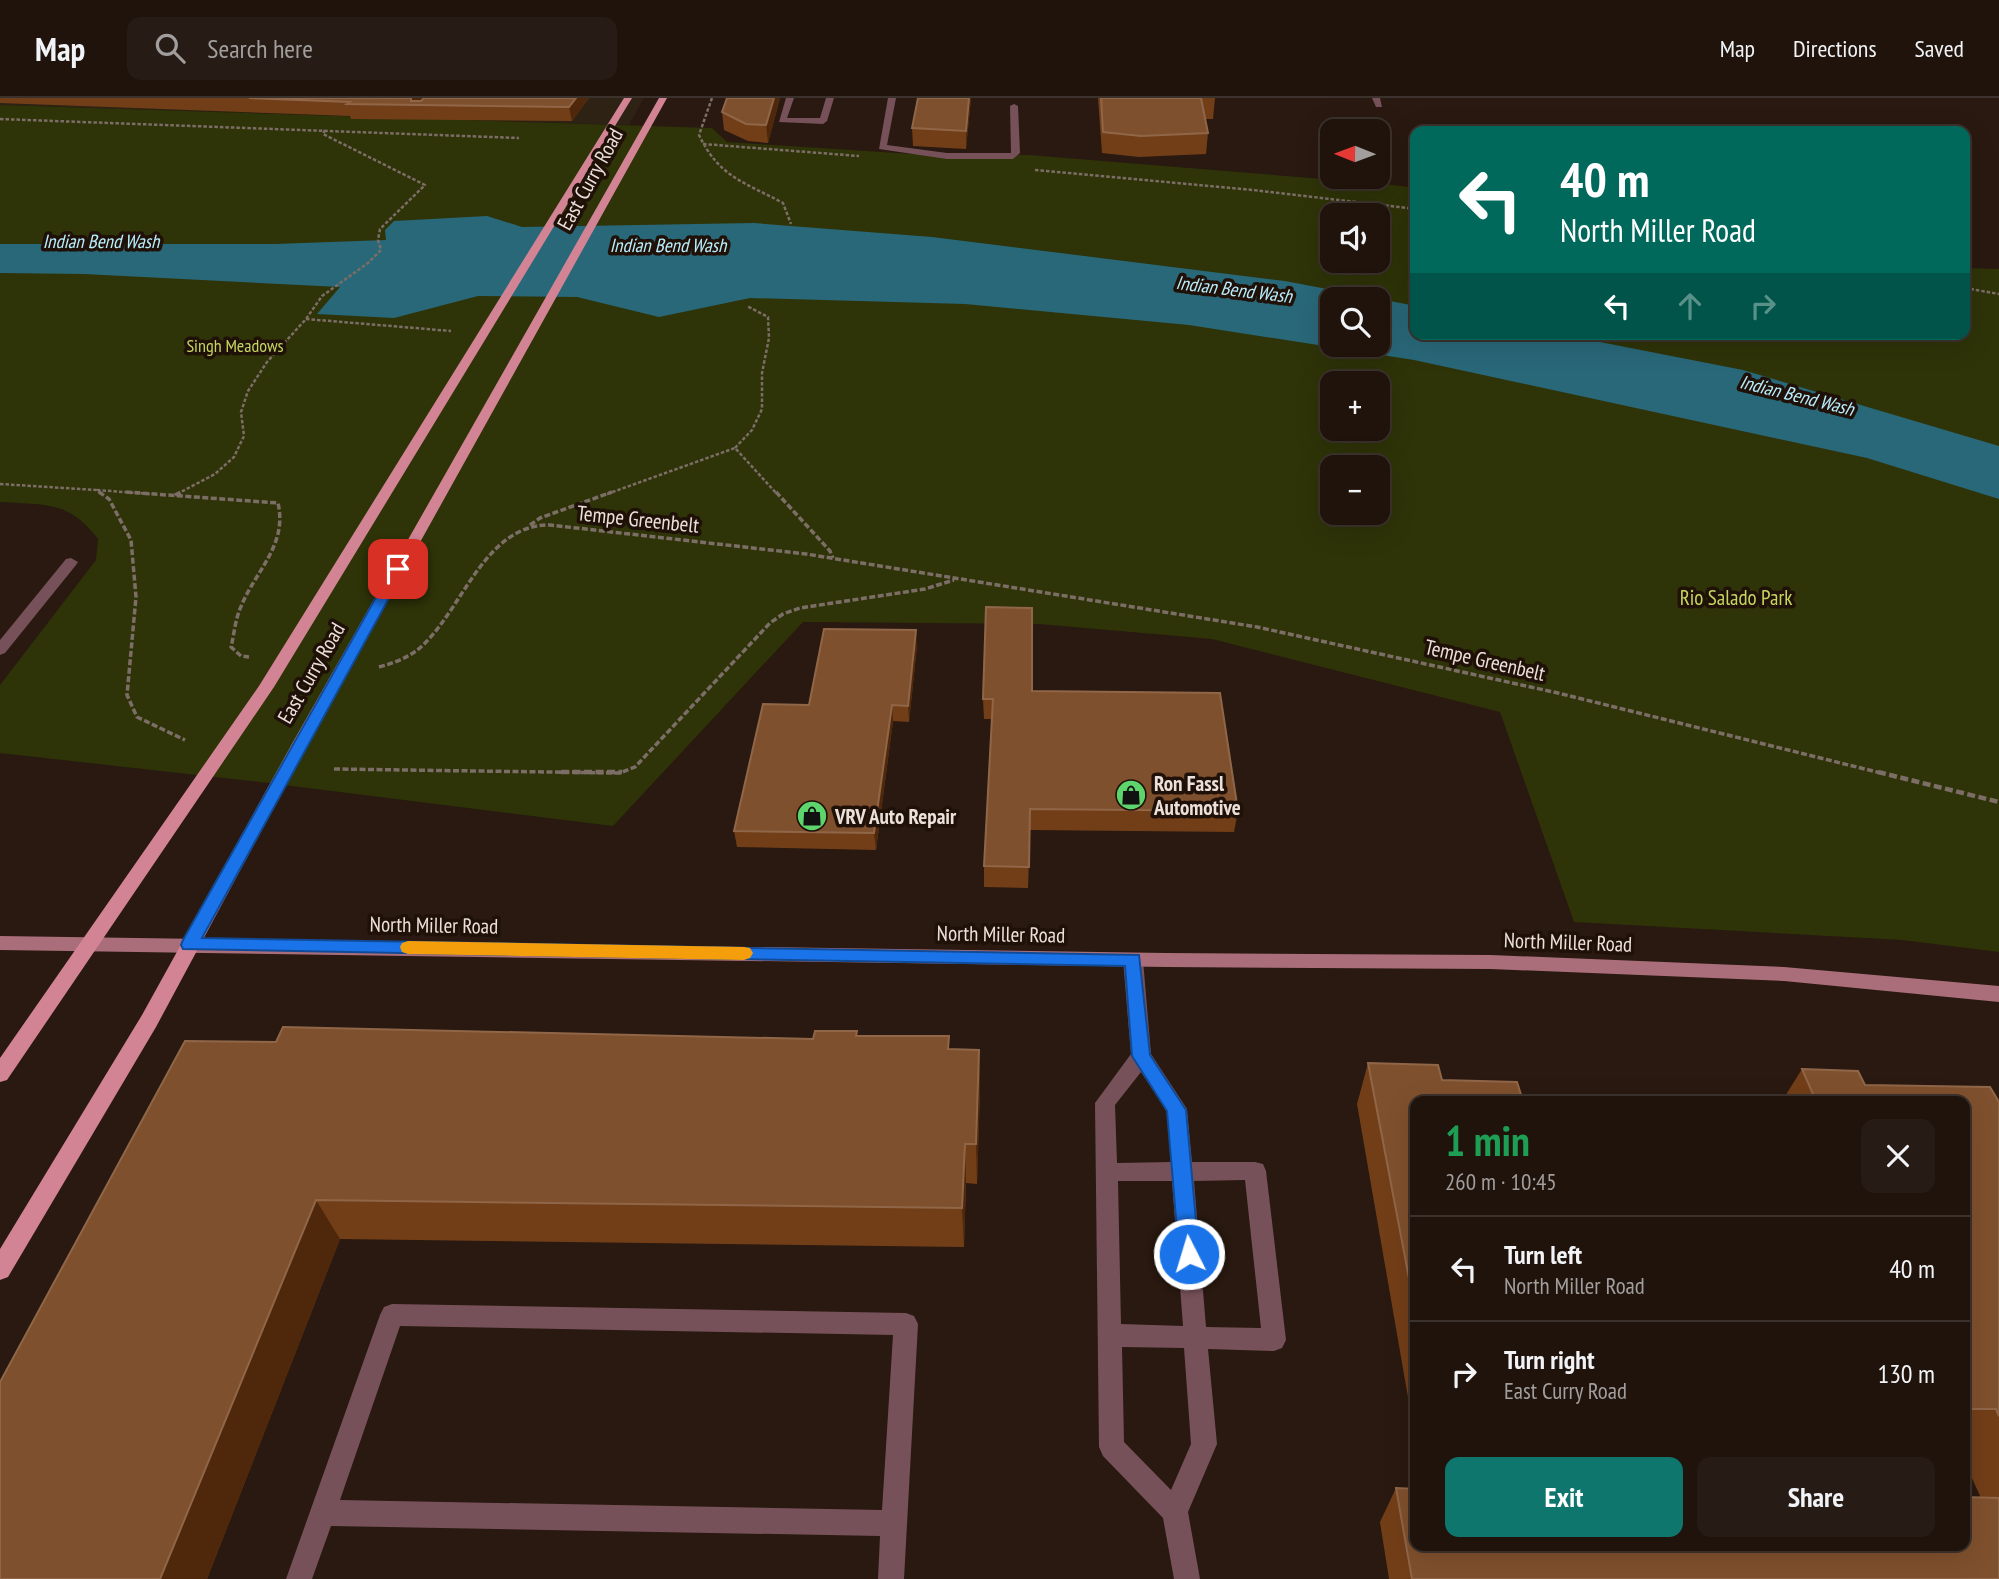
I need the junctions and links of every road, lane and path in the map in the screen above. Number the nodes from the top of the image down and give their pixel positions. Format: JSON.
{"nodes":[{"id":1,"x":628,"y":98,"type":"edge"},
{"id":2,"x":663,"y":98,"type":"edge"},
{"id":3,"x":712,"y":98,"type":"edge"},
{"id":4,"x":790,"y":98,"type":"edge"},
{"id":5,"x":830,"y":98,"type":"edge"},
{"id":6,"x":892,"y":98,"type":"edge"},
{"id":7,"x":1014,"y":106,"type":"dead end"},
{"id":8,"x":0,"y":119,"type":"edge"},
{"id":9,"x":325,"y":130,"type":"junction"},
{"id":10,"x":519,"y":138,"type":"dead end"},
{"id":11,"x":703,"y":144,"type":"junction"},
{"id":12,"x":858,"y":156,"type":"dead end"},
{"id":13,"x":1032,"y":170,"type":"dead end"},
{"id":14,"x":1410,"y":208,"type":"edge"},
{"id":15,"x":791,"y":224,"type":"dead end"},
{"id":16,"x":1970,"y":289,"type":"edge"},
{"id":17,"x":1999,"y":294,"type":"edge"},
{"id":18,"x":747,"y":306,"type":"dead end"},
{"id":19,"x":306,"y":319,"type":"junction"},
{"id":20,"x":485,"y":331,"type":"junction"},
{"id":21,"x":735,"y":448,"type":"junction"},
{"id":22,"x":0,"y":484,"type":"edge"},
{"id":23,"x":96,"y":490,"type":"junction"},
{"id":24,"x":175,"y":495,"type":"junction"},
{"id":25,"x":530,"y":525,"type":"junction"},
{"id":26,"x":833,"y":558,"type":"junction"},
{"id":27,"x":71,"y":562,"type":"dead end"},
{"id":28,"x":958,"y":579,"type":"junction"},
{"id":29,"x":0,"y":650,"type":"edge"},
{"id":30,"x":252,"y":657,"type":"dead end"},
{"id":31,"x":375,"y":667,"type":"dead end"},
{"id":32,"x":186,"y":740,"type":"dead end"},
{"id":33,"x":334,"y":769,"type":"dead end"},
{"id":34,"x":1999,"y":802,"type":"edge"},
{"id":35,"x":0,"y":943,"type":"edge"},
{"id":36,"x":92,"y":943,"type":"junction"},
{"id":37,"x":190,"y":945,"type":"junction"},
{"id":38,"x":1133,"y":960,"type":"junction"},
{"id":39,"x":1999,"y":994,"type":"edge"},
{"id":40,"x":1141,"y":1056,"type":"junction"},
{"id":41,"x":0,"y":1074,"type":"edge"},
{"id":42,"x":1107,"y":1172,"type":"junction"},
{"id":43,"x":1182,"y":1172,"type":"junction"},
{"id":44,"x":0,"y":1270,"type":"edge"},
{"id":45,"x":1110,"y":1335,"type":"junction"},
{"id":46,"x":1196,"y":1337,"type":"junction"},
{"id":47,"x":1175,"y":1512,"type":"junction"},
{"id":48,"x":322,"y":1513,"type":"junction"},
{"id":49,"x":894,"y":1523,"type":"junction"},
{"id":50,"x":299,"y":1579,"type":"edge"},
{"id":51,"x":891,"y":1579,"type":"edge"},
{"id":52,"x":1187,"y":1579,"type":"edge"}],
"edges":[{"from":1,"to":20,"type":"main road","name":"East Curry Road"},
{"from":2,"to":37,"type":"main road","name":"East Curry Road"},
{"from":3,"to":11,"type":"path"},
{"from":4,"to":5,"type":"street"},
{"from":6,"to":7,"type":"street"},
{"from":8,"to":9,"type":"path"},
{"from":9,"to":10,"type":"path"},
{"from":9,"to":19,"type":"path"},
{"from":11,"to":12,"type":"path"},
{"from":11,"to":15,"type":"path"},
{"from":13,"to":14,"type":"path"},
{"from":16,"to":17,"type":"path"},
{"from":18,"to":21,"type":"path"},
{"from":19,"to":20,"type":"path"},
{"from":19,"to":24,"type":"path"},
{"from":20,"to":36,"type":"main road","name":"East Curry Road"},
{"from":21,"to":25,"type":"path"},
{"from":21,"to":26,"type":"path"},
{"from":22,"to":23,"type":"path"},
{"from":23,"to":24,"type":"path"},
{"from":23,"to":32,"type":"path"},
{"from":24,"to":30,"type":"path"},
{"from":25,"to":26,"type":"path","name":"Tempe Greenbelt"},
{"from":25,"to":31,"type":"path"},
{"from":26,"to":28,"type":"path","name":"Tempe Greenbelt"},
{"from":27,"to":29,"type":"street"},
{"from":28,"to":33,"type":"path","name":"Tempe Greenbelt"},
{"from":28,"to":34,"type":"path","name":"Tempe Greenbelt"},
{"from":35,"to":36,"type":"street","name":"North Miller Road"},
{"from":36,"to":37,"type":"street","name":"North Miller Road"},
{"from":36,"to":41,"type":"main road","name":"East Curry Road"},
{"from":37,"to":38,"type":"street","name":"North Miller Road"},
{"from":37,"to":44,"type":"main road","name":"East Curry Road"},
{"from":38,"to":39,"type":"street","name":"North Miller Road"},
{"from":38,"to":40,"type":"street"},
{"from":40,"to":42,"type":"street"},
{"from":40,"to":43,"type":"street"},
{"from":42,"to":43,"type":"street"},
{"from":42,"to":45,"type":"street"},
{"from":43,"to":46,"type":"street"},
{"from":43,"to":46,"type":"street"},
{"from":45,"to":46,"type":"street"},
{"from":45,"to":47,"type":"street"},
{"from":46,"to":47,"type":"street"},
{"from":47,"to":52,"type":"street"},
{"from":48,"to":49,"type":"street"},
{"from":48,"to":49,"type":"street"},
{"from":48,"to":50,"type":"street"},
{"from":49,"to":51,"type":"street"}]}
